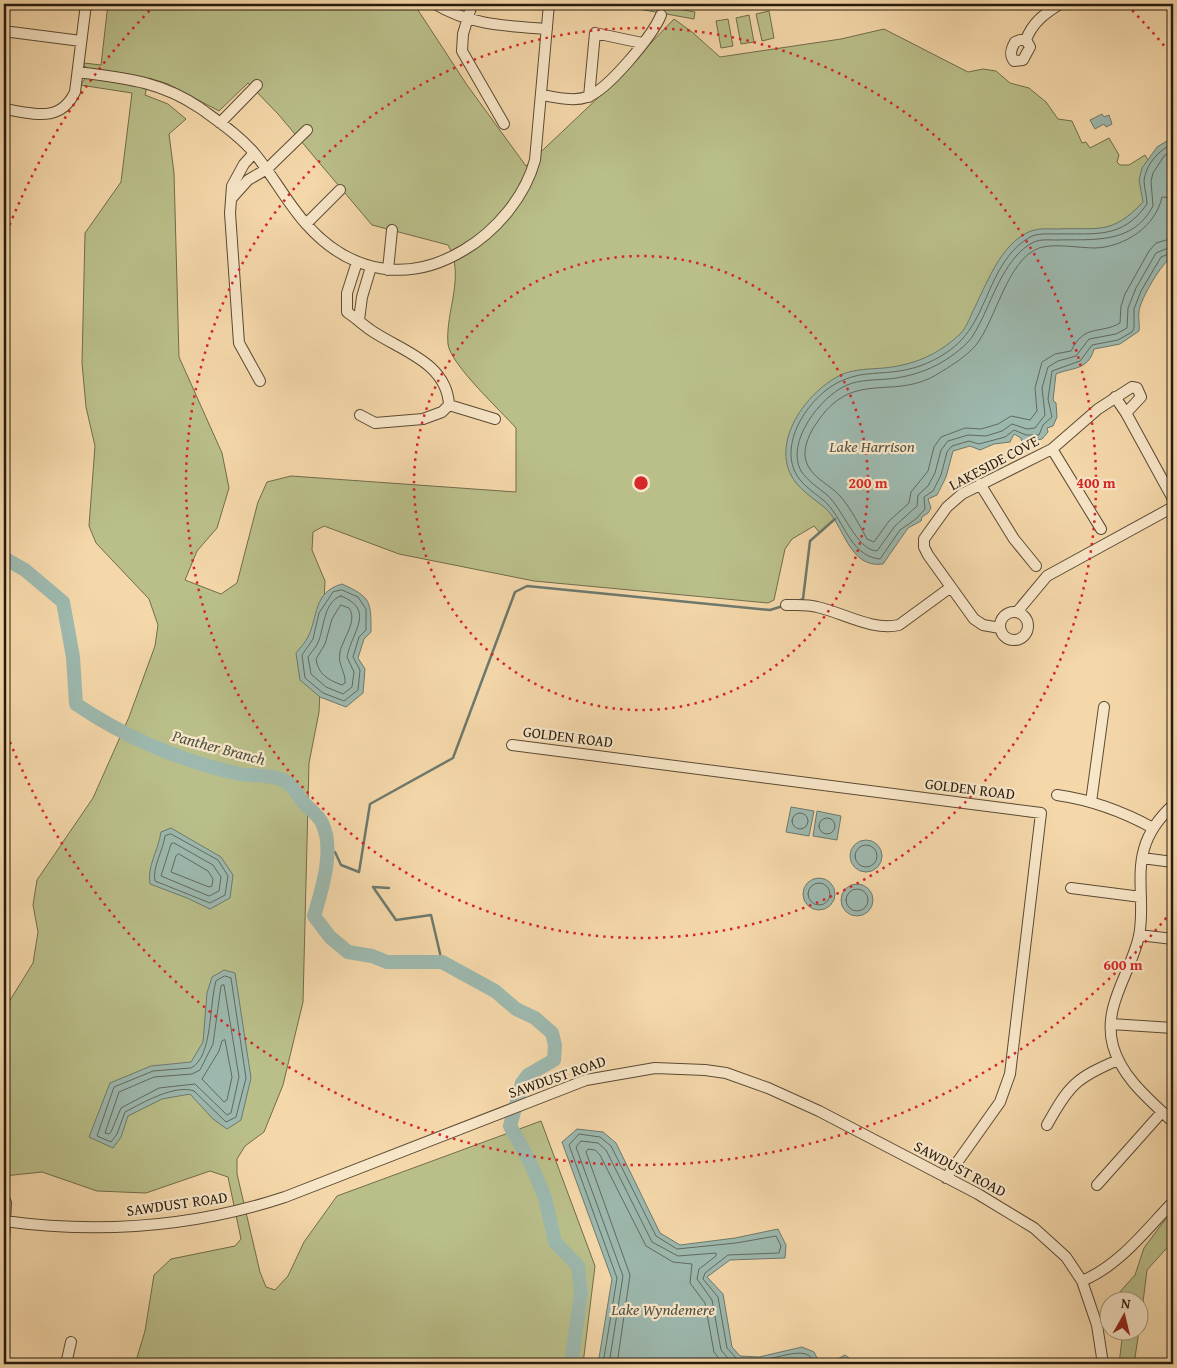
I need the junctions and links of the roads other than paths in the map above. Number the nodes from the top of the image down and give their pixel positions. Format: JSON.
{"nodes":[{"id":1,"x":86,"y":4,"type":"edge"},
{"id":2,"x":435,"y":4,"type":"edge"},
{"id":3,"x":472,"y":4,"type":"edge"},
{"id":4,"x":549,"y":4,"type":"edge"},
{"id":5,"x":1060,"y":4,"type":"edge"},
{"id":6,"x":661,"y":15,"type":"dead end"},
{"id":7,"x":466,"y":19,"type":"junction"},
{"id":8,"x":547,"y":29,"type":"junction"},
{"id":9,"x":11,"y":32,"type":"dead end"},
{"id":10,"x":1026,"y":40,"type":"dead end"},
{"id":11,"x":81,"y":41,"type":"junction"},
{"id":12,"x":642,"y":43,"type":"junction"},
{"id":13,"x":78,"y":72,"type":"junction"},
{"id":14,"x":257,"y":85,"type":"dead end"},
{"id":15,"x":541,"y":95,"type":"junction"},
{"id":16,"x":589,"y":97,"type":"junction"},
{"id":17,"x":4,"y":109,"type":"edge"},
{"id":18,"x":220,"y":123,"type":"junction"},
{"id":19,"x":504,"y":124,"type":"dead end"},
{"id":20,"x":307,"y":130,"type":"dead end"},
{"id":21,"x":254,"y":153,"type":"junction"},
{"id":22,"x":267,"y":169,"type":"junction"},
{"id":23,"x":340,"y":190,"type":"dead end"},
{"id":24,"x":230,"y":199,"type":"junction"},
{"id":25,"x":306,"y":224,"type":"junction"},
{"id":26,"x":392,"y":230,"type":"dead end"},
{"id":27,"x":357,"y":262,"type":"junction"},
{"id":28,"x":371,"y":266,"type":"junction"},
{"id":29,"x":388,"y":270,"type":"junction"},
{"id":30,"x":359,"y":320,"type":"junction"},
{"id":31,"x":260,"y":381,"type":"dead end"},
{"id":32,"x":1114,"y":397,"type":"junction"},
{"id":33,"x":449,"y":405,"type":"junction"},
{"id":34,"x":1126,"y":413,"type":"junction"},
{"id":35,"x":360,"y":415,"type":"dead end"},
{"id":36,"x":495,"y":419,"type":"dead end"},
{"id":37,"x":1052,"y":449,"type":"junction"},
{"id":38,"x":980,"y":484,"type":"junction"},
{"id":39,"x":1173,"y":499,"type":"edge"},
{"id":40,"x":1173,"y":507,"type":"edge"},
{"id":41,"x":1101,"y":529,"type":"dead end"},
{"id":42,"x":1036,"y":566,"type":"dead end"},
{"id":43,"x":951,"y":588,"type":"junction"},
{"id":44,"x":786,"y":606,"type":"dead end"},
{"id":45,"x":1018,"y":612,"type":"junction"},
{"id":46,"x":1000,"y":628,"type":"junction"},
{"id":47,"x":1104,"y":707,"type":"dead end"},
{"id":48,"x":512,"y":745,"type":"dead end"},
{"id":49,"x":1057,"y":796,"type":"dead end"},
{"id":50,"x":1092,"y":802,"type":"junction"},
{"id":51,"x":1173,"y":805,"type":"edge"},
{"id":52,"x":1153,"y":828,"type":"junction"},
{"id":53,"x":1142,"y":858,"type":"junction"},
{"id":54,"x":1173,"y":862,"type":"edge"},
{"id":55,"x":1071,"y":888,"type":"dead end"},
{"id":56,"x":1141,"y":897,"type":"junction"},
{"id":57,"x":1139,"y":934,"type":"junction"},
{"id":58,"x":1173,"y":939,"type":"edge"},
{"id":59,"x":1111,"y":1024,"type":"junction"},
{"id":60,"x":1173,"y":1028,"type":"edge"},
{"id":61,"x":1118,"y":1060,"type":"junction"},
{"id":62,"x":1162,"y":1112,"type":"junction"},
{"id":63,"x":1173,"y":1122,"type":"edge"},
{"id":64,"x":1047,"y":1125,"type":"dead end"},
{"id":65,"x":946,"y":1178,"type":"junction"},
{"id":66,"x":1097,"y":1185,"type":"dead end"},
{"id":67,"x":4,"y":1198,"type":"edge"},
{"id":68,"x":1173,"y":1202,"type":"edge"},
{"id":69,"x":5,"y":1221,"type":"edge"},
{"id":70,"x":4,"y":1241,"type":"edge"},
{"id":71,"x":1082,"y":1281,"type":"junction"},
{"id":72,"x":71,"y":1342,"type":"dead end"},
{"id":73,"x":66,"y":1364,"type":"edge"},
{"id":74,"x":1103,"y":1364,"type":"edge"}],
"edges":[{"from":1,"to":11,"type":"street"},
{"from":2,"to":7,"type":"street"},
{"from":3,"to":7,"type":"street"},
{"from":4,"to":8,"type":"street"},
{"from":5,"to":10,"type":"street"},
{"from":6,"to":12,"type":"street"},
{"from":7,"to":8,"type":"street"},
{"from":7,"to":19,"type":"street"},
{"from":8,"to":15,"type":"street"},
{"from":9,"to":11,"type":"street"},
{"from":11,"to":13,"type":"street"},
{"from":12,"to":16,"type":"street"},
{"from":12,"to":16,"type":"street"},
{"from":13,"to":17,"type":"street"},
{"from":13,"to":18,"type":"street"},
{"from":14,"to":18,"type":"street"},
{"from":15,"to":16,"type":"street"},
{"from":15,"to":29,"type":"street"},
{"from":18,"to":21,"type":"street"},
{"from":20,"to":22,"type":"street"},
{"from":21,"to":22,"type":"street"},
{"from":21,"to":24,"type":"street"},
{"from":22,"to":24,"type":"street"},
{"from":22,"to":25,"type":"street"},
{"from":23,"to":25,"type":"street"},
{"from":24,"to":31,"type":"street"},
{"from":25,"to":27,"type":"street"},
{"from":26,"to":29,"type":"street"},
{"from":27,"to":28,"type":"street"},
{"from":27,"to":30,"type":"street"},
{"from":28,"to":29,"type":"street"},
{"from":28,"to":30,"type":"street"},
{"from":30,"to":33,"type":"street"},
{"from":32,"to":34,"type":"street"},
{"from":32,"to":34,"type":"street","name":"LAKESIDE COVE"},
{"from":32,"to":37,"type":"street","name":"LAKESIDE COVE"},
{"from":33,"to":35,"type":"street"},
{"from":33,"to":36,"type":"street"},
{"from":34,"to":39,"type":"street"},
{"from":37,"to":38,"type":"street","name":"LAKESIDE COVE"},
{"from":37,"to":41,"type":"street"},
{"from":38,"to":42,"type":"street"},
{"from":38,"to":43,"type":"street","name":"LAKESIDE COVE"},
{"from":40,"to":45,"type":"street"},
{"from":43,"to":44,"type":"street"},
{"from":43,"to":46,"type":"street","name":"LAKESIDE COVE"},
{"from":45,"to":46,"type":"street"},
{"from":45,"to":46,"type":"street"},
{"from":47,"to":50,"type":"street"},
{"from":48,"to":65,"type":"street","name":"GOLDEN ROAD"},
{"from":49,"to":50,"type":"street"},
{"from":50,"to":52,"type":"street"},
{"from":51,"to":52,"type":"street"},
{"from":52,"to":53,"type":"street"},
{"from":53,"to":54,"type":"street"},
{"from":53,"to":56,"type":"street"},
{"from":55,"to":56,"type":"street"},
{"from":56,"to":57,"type":"street"},
{"from":57,"to":58,"type":"street"},
{"from":57,"to":59,"type":"street"},
{"from":59,"to":60,"type":"street"},
{"from":59,"to":61,"type":"street"},
{"from":61,"to":62,"type":"street"},
{"from":61,"to":64,"type":"street"},
{"from":62,"to":63,"type":"street"},
{"from":62,"to":66,"type":"street"},
{"from":65,"to":69,"type":"street","name":"SAWDUST ROAD"},
{"from":65,"to":71,"type":"street","name":"SAWDUST ROAD"},
{"from":67,"to":69,"type":"street"},
{"from":68,"to":71,"type":"street"},
{"from":69,"to":70,"type":"street"},
{"from":71,"to":74,"type":"street","name":"SAWDUST ROAD"},
{"from":72,"to":73,"type":"street"}]}
